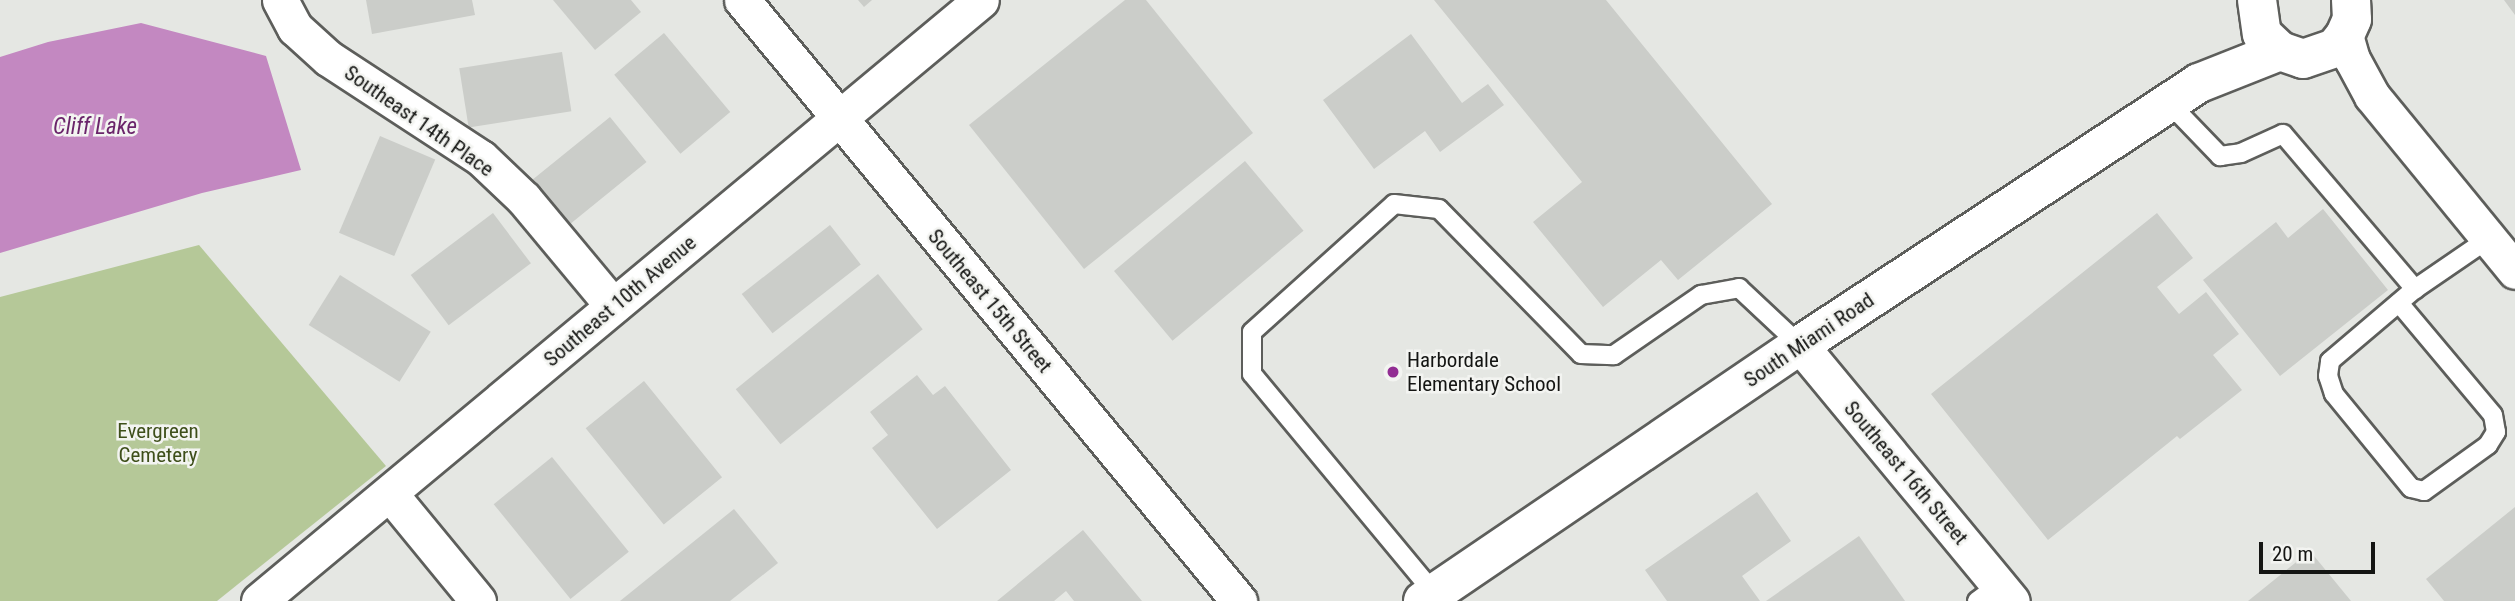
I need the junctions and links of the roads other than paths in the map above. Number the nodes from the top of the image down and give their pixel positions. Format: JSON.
{"nodes":[{"id":1,"x":280,"y":0,"type":"edge"},
{"id":2,"x":742,"y":0,"type":"edge"},
{"id":3,"x":981,"y":0,"type":"edge"},
{"id":4,"x":2257,"y":9,"type":"edge"},
{"id":5,"x":2352,"y":11,"type":"edge"},
{"id":6,"x":2296,"y":54,"type":"junction"},
{"id":7,"x":2184,"y":93,"type":"junction"},
{"id":8,"x":2372,"y":96,"type":"junction"},
{"id":9,"x":838,"y":118,"type":"junction"},
{"id":10,"x":2504,"y":250,"type":"edge"},
{"id":11,"x":2415,"y":289,"type":"junction"},
{"id":12,"x":2399,"y":303,"type":"junction"},
{"id":13,"x":613,"y":306,"type":"junction"},
{"id":14,"x":1800,"y":345,"type":"junction"},
{"id":15,"x":391,"y":495,"type":"junction"},
{"id":16,"x":1996,"y":596,"type":"edge"},
{"id":17,"x":1429,"y":597,"type":"edge"},
{"id":18,"x":259,"y":601,"type":"edge"},
{"id":19,"x":478,"y":601,"type":"edge"},
{"id":20,"x":1239,"y":601,"type":"edge"}],
"edges":[{"from":1,"to":13,"type":"street","name":"Southeast 14th Place"},
{"from":2,"to":9,"type":"street","name":"Southeast 15th Street"},
{"from":3,"to":9,"type":"street","name":"Southeast 10th Avenue"},
{"from":4,"to":6,"type":"street"},
{"from":4,"to":7,"type":"street","name":"South Miami Road"},
{"from":5,"to":6,"type":"street","name":"South Miami Road"},
{"from":5,"to":8,"type":"street"},
{"from":6,"to":7,"type":"street","name":"South Miami Road"},
{"from":6,"to":8,"type":"street"},
{"from":7,"to":11,"type":"lane"},
{"from":7,"to":14,"type":"street","name":"South Miami Road"},
{"from":8,"to":10,"type":"street"},
{"from":9,"to":13,"type":"street","name":"Southeast 10th Avenue"},
{"from":9,"to":20,"type":"street","name":"Southeast 15th Street"},
{"from":10,"to":11,"type":"lane"},
{"from":11,"to":12,"type":"lane"},
{"from":12,"to":12,"type":"lane"},
{"from":13,"to":15,"type":"street","name":"Southeast 10th Avenue"},
{"from":14,"to":16,"type":"street","name":"Southeast 16th Street"},
{"from":14,"to":17,"type":"street","name":"South Miami Road"},
{"from":14,"to":17,"type":"lane"},
{"from":15,"to":18,"type":"street","name":"Southeast 10th Avenue"},
{"from":15,"to":19,"type":"street"}]}
